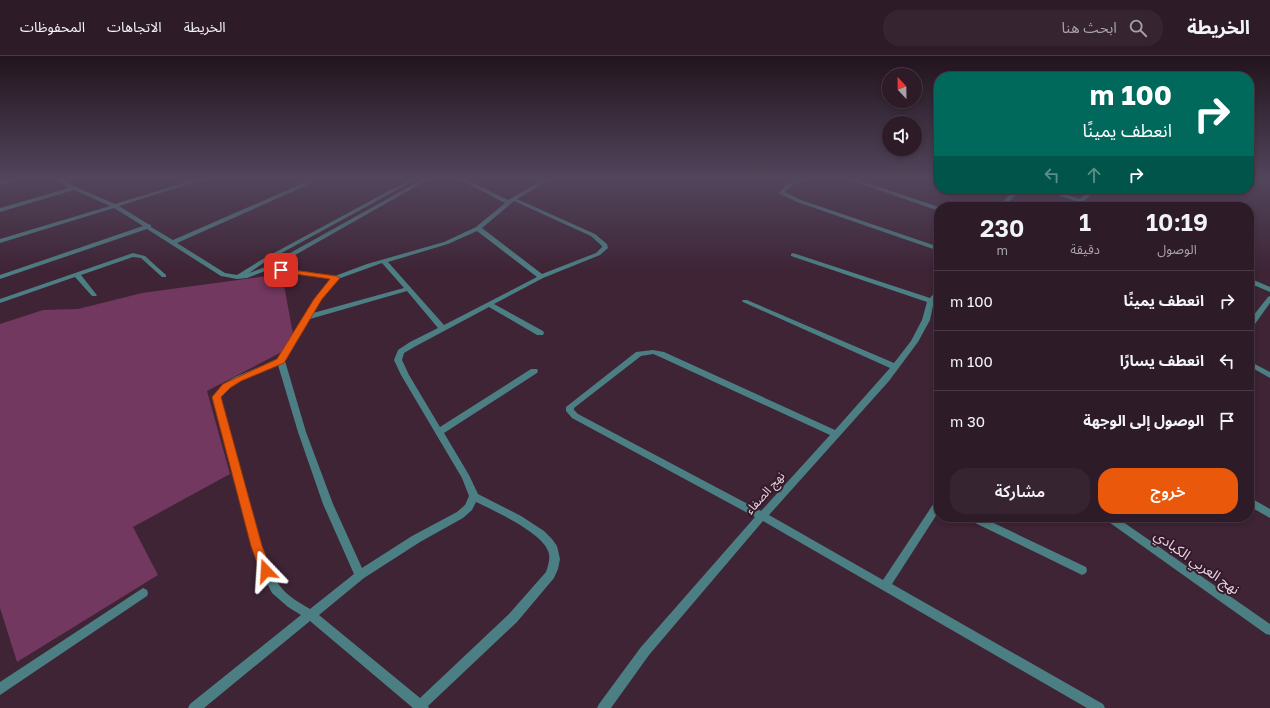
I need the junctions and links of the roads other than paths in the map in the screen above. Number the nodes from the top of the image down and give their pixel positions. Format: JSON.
{"nodes":[{"id":1,"x":104,"y":209,"type":"edge"},
{"id":2,"x":121,"y":209,"type":"edge"},
{"id":3,"x":248,"y":209,"type":"edge"},
{"id":4,"x":359,"y":209,"type":"edge"},
{"id":5,"x":372,"y":209,"type":"edge"},
{"id":6,"x":500,"y":209,"type":"edge"},
{"id":7,"x":531,"y":209,"type":"edge"},
{"id":8,"x":824,"y":209,"type":"edge"},
{"id":9,"x":149,"y":226,"type":"junction"},
{"id":10,"x":478,"y":228,"type":"junction"},
{"id":11,"x":0,"y":241,"type":"edge"},
{"id":12,"x":174,"y":242,"type":"junction"},
{"id":13,"x":934,"y":247,"type":"edge"},
{"id":14,"x":793,"y":255,"type":"dead end"},
{"id":15,"x":384,"y":261,"type":"junction"},
{"id":16,"x":267,"y":268,"type":"junction"},
{"id":17,"x":76,"y":274,"type":"junction"},
{"id":18,"x":164,"y":276,"type":"dead end"},
{"id":19,"x":0,"y":277,"type":"edge"},
{"id":20,"x":541,"y":277,"type":"junction"},
{"id":21,"x":237,"y":278,"type":"junction"},
{"id":22,"x":336,"y":278,"type":"junction"},
{"id":23,"x":1254,"y":282,"type":"edge"},
{"id":24,"x":408,"y":289,"type":"junction"},
{"id":25,"x":1270,"y":290,"type":"edge"},
{"id":26,"x":94,"y":295,"type":"dead end"},
{"id":27,"x":934,"y":297,"type":"edge"},
{"id":28,"x":1270,"y":298,"type":"edge"},
{"id":29,"x":0,"y":301,"type":"edge"},
{"id":30,"x":745,"y":301,"type":"dead end"},
{"id":31,"x":931,"y":301,"type":"junction"},
{"id":32,"x":490,"y":305,"type":"junction"},
{"id":33,"x":308,"y":317,"type":"junction"},
{"id":34,"x":1254,"y":319,"type":"edge"},
{"id":35,"x":443,"y":329,"type":"junction"},
{"id":36,"x":540,"y":333,"type":"dead end"},
{"id":37,"x":280,"y":361,"type":"junction"},
{"id":38,"x":895,"y":367,"type":"junction"},
{"id":39,"x":1254,"y":367,"type":"edge"},
{"id":40,"x":534,"y":371,"type":"dead end"},
{"id":41,"x":1270,"y":375,"type":"edge"},
{"id":42,"x":439,"y":432,"type":"junction"},
{"id":43,"x":836,"y":434,"type":"junction"},
{"id":44,"x":474,"y":496,"type":"junction"},
{"id":45,"x":1254,"y":504,"type":"edge"},
{"id":46,"x":934,"y":511,"type":"edge"},
{"id":47,"x":1270,"y":514,"type":"edge"},
{"id":48,"x":762,"y":516,"type":"junction"},
{"id":49,"x":982,"y":522,"type":"edge"},
{"id":50,"x":1116,"y":522,"type":"edge"},
{"id":51,"x":1082,"y":570,"type":"dead end"},
{"id":52,"x":360,"y":575,"type":"junction"},
{"id":53,"x":885,"y":586,"type":"junction"},
{"id":54,"x":142,"y":593,"type":"dead end"},
{"id":55,"x":311,"y":615,"type":"junction"},
{"id":56,"x":1270,"y":630,"type":"edge"},
{"id":57,"x":0,"y":689,"type":"edge"},
{"id":58,"x":422,"y":706,"type":"edge"},
{"id":59,"x":194,"y":708,"type":"edge"},
{"id":60,"x":603,"y":708,"type":"edge"},
{"id":61,"x":1099,"y":708,"type":"edge"}],
"edges":[{"from":1,"to":11,"type":"street"},
{"from":2,"to":9,"type":"street"},
{"from":3,"to":12,"type":"street"},
{"from":4,"to":21,"type":"street"},
{"from":5,"to":16,"type":"street"},
{"from":6,"to":10,"type":"street"},
{"from":7,"to":20,"type":"street"},
{"from":8,"to":13,"type":"street"},
{"from":9,"to":12,"type":"street"},
{"from":9,"to":19,"type":"street"},
{"from":10,"to":15,"type":"street"},
{"from":10,"to":20,"type":"street"},
{"from":12,"to":21,"type":"street"},
{"from":14,"to":31,"type":"street"},
{"from":15,"to":22,"type":"street"},
{"from":15,"to":24,"type":"street"},
{"from":16,"to":21,"type":"street"},
{"from":16,"to":22,"type":"street"},
{"from":17,"to":18,"type":"street"},
{"from":17,"to":26,"type":"street"},
{"from":17,"to":29,"type":"street"},
{"from":20,"to":32,"type":"street"},
{"from":22,"to":33,"type":"street"},
{"from":23,"to":25,"type":"street"},
{"from":24,"to":33,"type":"street"},
{"from":24,"to":35,"type":"street"},
{"from":27,"to":31,"type":"street","name":"نهج الصفاء"},
{"from":28,"to":34,"type":"street"},
{"from":30,"to":38,"type":"street"},
{"from":31,"to":38,"type":"street","name":"نهج الصفاء"},
{"from":32,"to":35,"type":"street"},
{"from":32,"to":36,"type":"street"},
{"from":33,"to":37,"type":"street"},
{"from":35,"to":42,"type":"street"},
{"from":37,"to":52,"type":"street"},
{"from":37,"to":55,"type":"street"},
{"from":38,"to":43,"type":"street","name":"نهج الصفاء"},
{"from":39,"to":41,"type":"street"},
{"from":40,"to":42,"type":"street"},
{"from":42,"to":44,"type":"street"},
{"from":43,"to":48,"type":"street","name":"نهج الصفاء"},
{"from":43,"to":48,"type":"street"},
{"from":44,"to":52,"type":"street"},
{"from":44,"to":58,"type":"street"},
{"from":45,"to":47,"type":"street"},
{"from":46,"to":53,"type":"street"},
{"from":48,"to":53,"type":"street"},
{"from":48,"to":60,"type":"street","name":"نهج الصفاء"},
{"from":49,"to":51,"type":"street"},
{"from":50,"to":56,"type":"street","name":"نهج العربي الكبادي"},
{"from":52,"to":55,"type":"street"},
{"from":53,"to":61,"type":"street"},
{"from":54,"to":57,"type":"street"},
{"from":55,"to":58,"type":"street"},
{"from":55,"to":59,"type":"street"}]}
